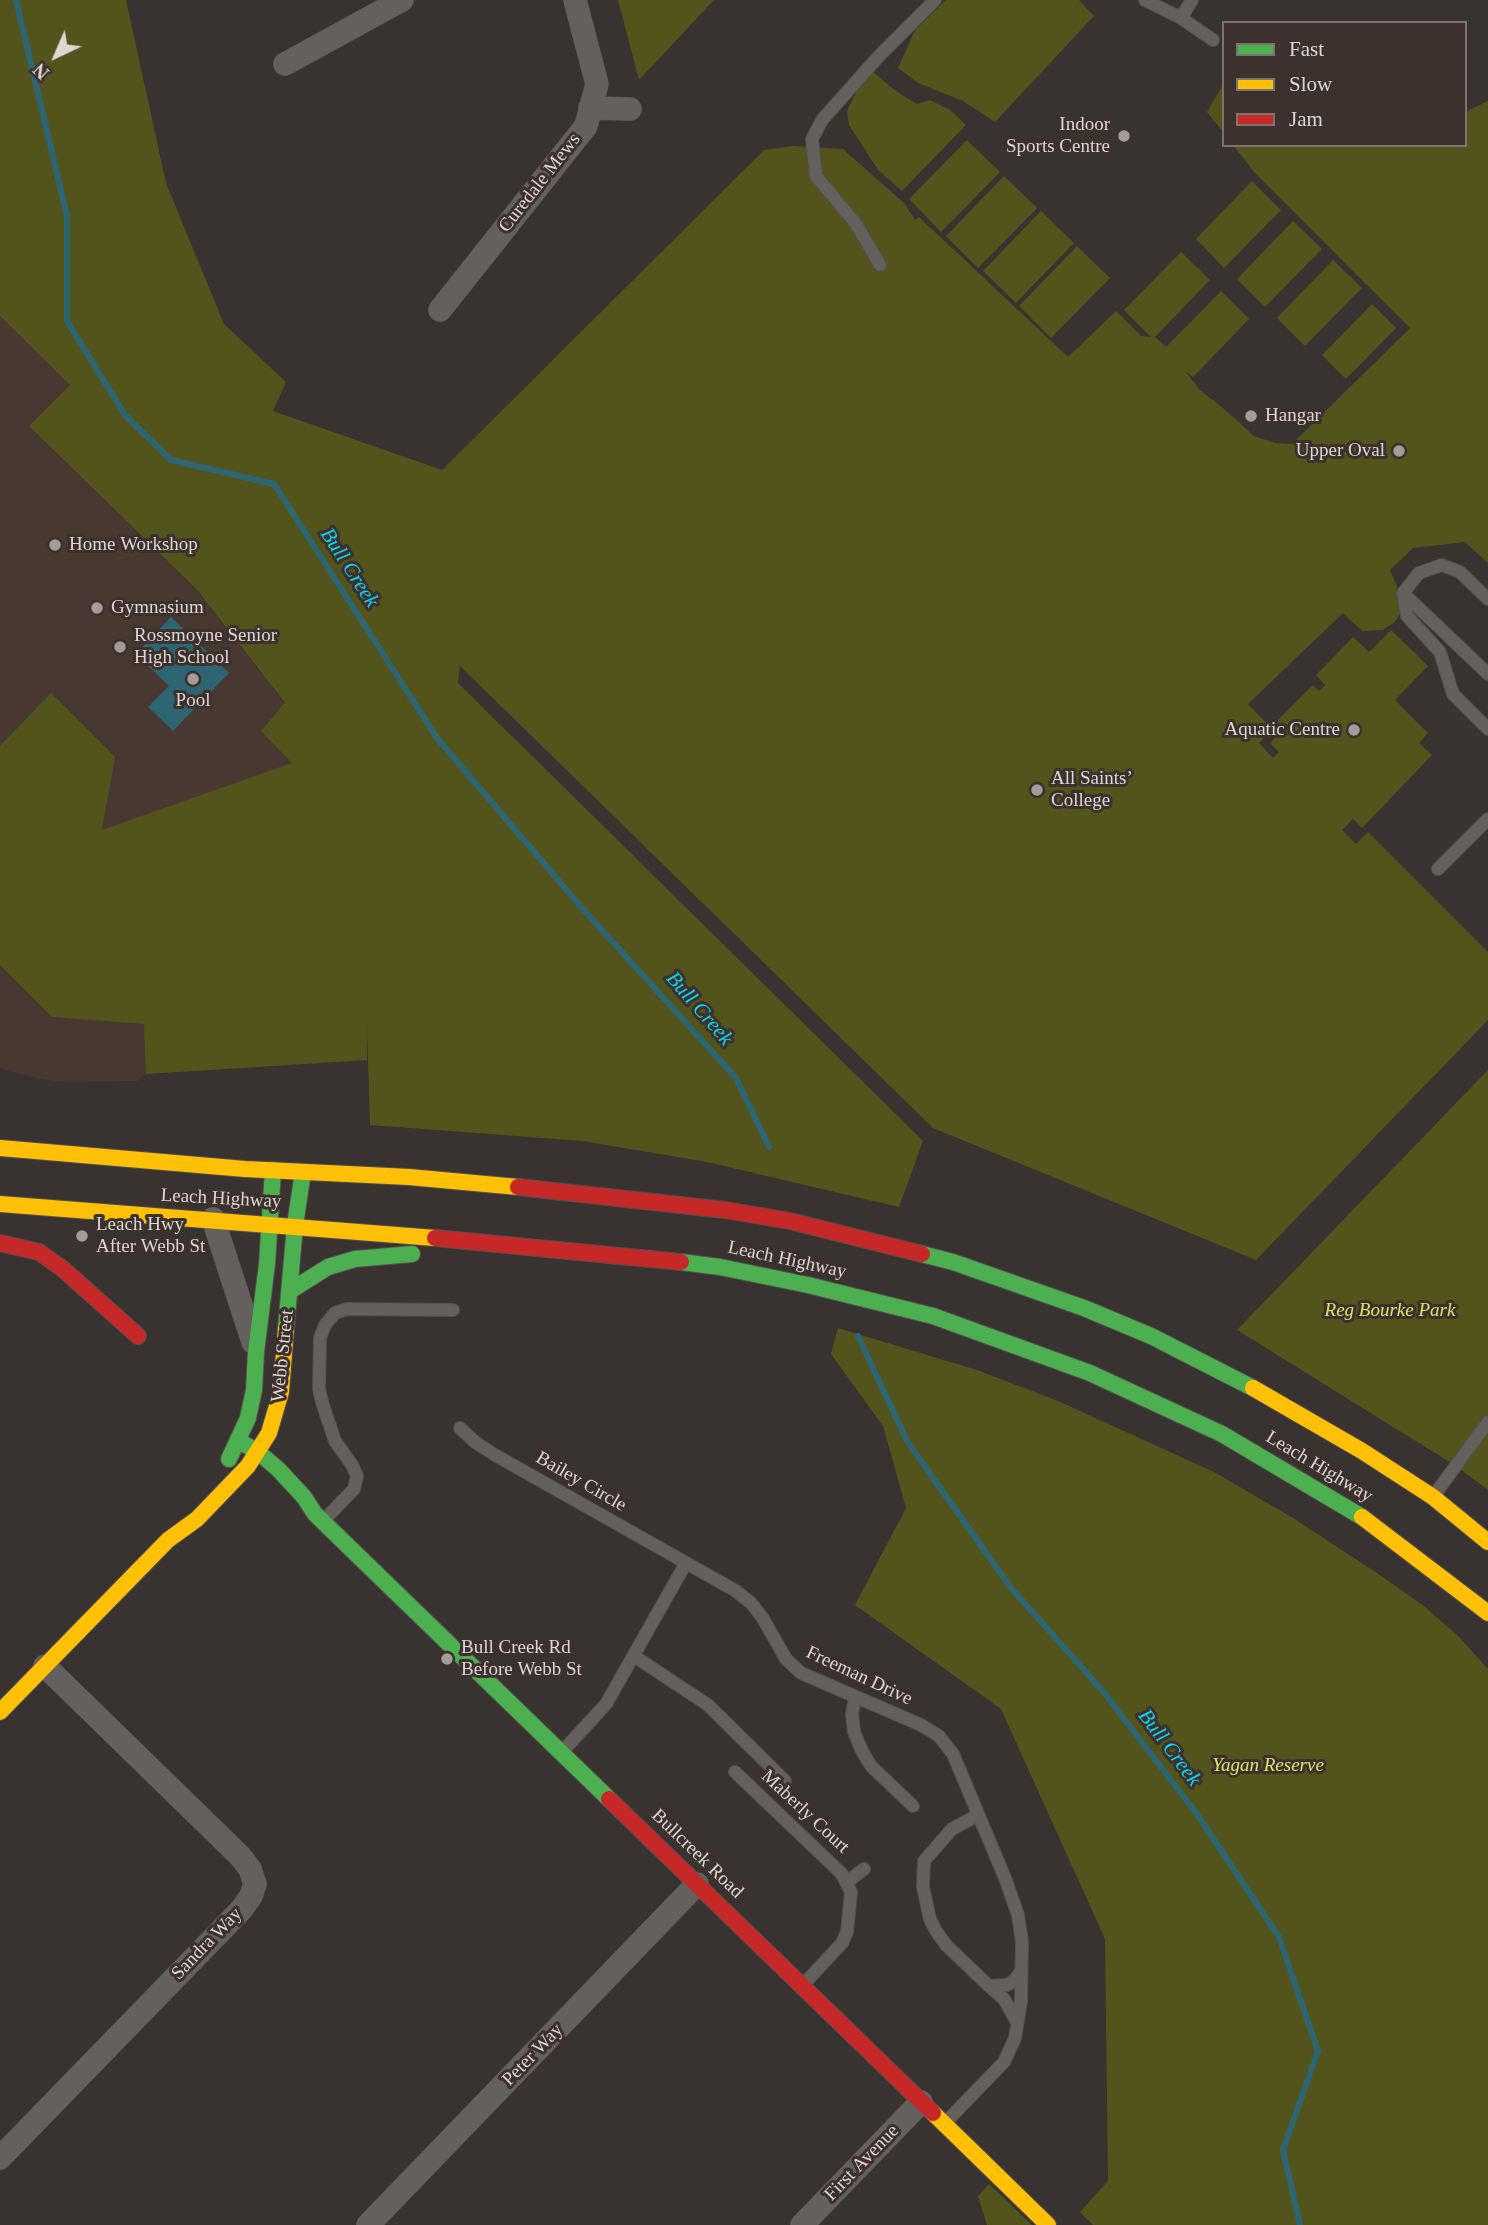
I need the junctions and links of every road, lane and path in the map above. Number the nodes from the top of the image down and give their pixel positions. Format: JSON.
{"nodes":[{"id":1,"x":402,"y":0,"type":"edge"},
{"id":2,"x":575,"y":0,"type":"edge"},
{"id":3,"x":935,"y":0,"type":"edge"},
{"id":4,"x":1146,"y":0,"type":"edge"},
{"id":5,"x":1192,"y":0,"type":"edge"},
{"id":6,"x":1181,"y":18,"type":"junction"},
{"id":7,"x":1213,"y":40,"type":"dead end"},
{"id":8,"x":285,"y":64,"type":"dead end"},
{"id":9,"x":590,"y":108,"type":"junction"},
{"id":10,"x":631,"y":109,"type":"dead end"},
{"id":11,"x":880,"y":265,"type":"dead end"},
{"id":12,"x":440,"y":310,"type":"dead end"},
{"id":13,"x":1403,"y":593,"type":"junction"},
{"id":14,"x":1488,"y":599,"type":"edge"},
{"id":15,"x":1488,"y":674,"type":"edge"},
{"id":16,"x":1488,"y":729,"type":"edge"},
{"id":17,"x":1488,"y":819,"type":"edge"},
{"id":18,"x":1438,"y":869,"type":"dead end"},
{"id":19,"x":0,"y":1147,"type":"edge"},
{"id":20,"x":273,"y":1170,"type":"junction"},
{"id":21,"x":303,"y":1172,"type":"junction"},
{"id":22,"x":0,"y":1204,"type":"edge"},
{"id":23,"x":213,"y":1219,"type":"junction"},
{"id":24,"x":269,"y":1224,"type":"junction"},
{"id":25,"x":295,"y":1225,"type":"junction"},
{"id":26,"x":0,"y":1243,"type":"edge"},
{"id":27,"x":575,"y":1250,"type":"junction"},
{"id":28,"x":290,"y":1291,"type":"junction"},
{"id":29,"x":453,"y":1310,"type":"dead end"},
{"id":30,"x":138,"y":1336,"type":"dead end"},
{"id":31,"x":256,"y":1352,"type":"junction"},
{"id":32,"x":1488,"y":1422,"type":"edge"},
{"id":33,"x":460,"y":1428,"type":"dead end"},
{"id":34,"x":239,"y":1441,"type":"junction"},
{"id":35,"x":231,"y":1456,"type":"junction"},
{"id":36,"x":253,"y":1459,"type":"junction"},
{"id":37,"x":1433,"y":1497,"type":"junction"},
{"id":38,"x":319,"y":1517,"type":"junction"},
{"id":39,"x":168,"y":1540,"type":"junction"},
{"id":40,"x":1488,"y":1542,"type":"edge"},
{"id":41,"x":686,"y":1563,"type":"junction"},
{"id":42,"x":1488,"y":1613,"type":"edge"},
{"id":43,"x":634,"y":1656,"type":"junction"},
{"id":44,"x":45,"y":1666,"type":"junction"},
{"id":45,"x":855,"y":1698,"type":"junction"},
{"id":46,"x":0,"y":1712,"type":"edge"},
{"id":47,"x":562,"y":1752,"type":"junction"},
{"id":48,"x":734,"y":1772,"type":"dead end"},
{"id":49,"x":785,"y":1781,"type":"dead end"},
{"id":50,"x":913,"y":1806,"type":"dead end"},
{"id":51,"x":978,"y":1815,"type":"junction"},
{"id":52,"x":864,"y":1869,"type":"dead end"},
{"id":53,"x":847,"y":1882,"type":"junction"},
{"id":54,"x":697,"y":1884,"type":"junction"},
{"id":55,"x":1021,"y":1970,"type":"junction"},
{"id":56,"x":802,"y":1986,"type":"junction"},
{"id":57,"x":989,"y":1986,"type":"junction"},
{"id":58,"x":1017,"y":2022,"type":"junction"},
{"id":59,"x":921,"y":2102,"type":"junction"},
{"id":60,"x":944,"y":2124,"type":"junction"},
{"id":61,"x":0,"y":2158,"type":"edge"},
{"id":62,"x":368,"y":2225,"type":"edge"},
{"id":63,"x":802,"y":2225,"type":"edge"},
{"id":64,"x":1048,"y":2225,"type":"edge"}],
"edges":[{"from":1,"to":8,"type":"street"},
{"from":2,"to":9,"type":"street","name":"Curedale Mews"},
{"from":3,"to":11,"type":"lane"},
{"from":4,"to":6,"type":"lane"},
{"from":5,"to":6,"type":"lane"},
{"from":6,"to":7,"type":"lane"},
{"from":9,"to":10,"type":"street"},
{"from":9,"to":12,"type":"street","name":"Curedale Mews"},
{"from":13,"to":14,"type":"lane"},
{"from":13,"to":15,"type":"lane"},
{"from":13,"to":16,"type":"lane"},
{"from":17,"to":18,"type":"lane"},
{"from":19,"to":20,"type":"main road","name":"Leach Highway"},
{"from":20,"to":21,"type":"main road","name":"Leach Highway"},
{"from":20,"to":24,"type":"main road","name":"Webb Street"},
{"from":21,"to":25,"type":"main road","name":"Webb Street"},
{"from":21,"to":37,"type":"main road","name":"Leach Highway"},
{"from":22,"to":23,"type":"main road","name":"Leach Highway"},
{"from":23,"to":24,"type":"main road","name":"Leach Highway"},
{"from":23,"to":31,"type":"street","name":"Webb Street"},
{"from":24,"to":25,"type":"main road","name":"Leach Highway"},
{"from":24,"to":31,"type":"main road","name":"Webb Street"},
{"from":25,"to":27,"type":"main road","name":"Leach Highway"},
{"from":25,"to":28,"type":"main road","name":"Webb Street"},
{"from":26,"to":30,"type":"main road"},
{"from":27,"to":28,"type":"main road"},
{"from":27,"to":42,"type":"main road","name":"Leach Highway"},
{"from":28,"to":36,"type":"main road","name":"Webb Street"},
{"from":29,"to":38,"type":"lane"},
{"from":31,"to":34,"type":"main road","name":"Webb Street"},
{"from":32,"to":37,"type":"lane"},
{"from":33,"to":41,"type":"lane","name":"Bailey Circle"},
{"from":34,"to":35,"type":"main road","name":"Webb Street"},
{"from":34,"to":36,"type":"main road","name":"Bullcreek Road"},
{"from":35,"to":36,"type":"main road","name":"Bullcreek Road"},
{"from":35,"to":39,"type":"main road","name":"Webb Street"},
{"from":36,"to":38,"type":"main road","name":"Bullcreek Road"},
{"from":36,"to":39,"type":"main road","name":"Webb Street"},
{"from":37,"to":40,"type":"main road","name":"Leach Highway"},
{"from":38,"to":47,"type":"main road","name":"Bullcreek Road"},
{"from":39,"to":44,"type":"main road","name":"Webb Street"},
{"from":41,"to":43,"type":"lane"},
{"from":41,"to":45,"type":"lane","name":"Freeman Drive"},
{"from":43,"to":47,"type":"lane"},
{"from":43,"to":49,"type":"lane"},
{"from":44,"to":46,"type":"main road","name":"Webb Street"},
{"from":44,"to":61,"type":"street","name":"Sandra Way"},
{"from":45,"to":50,"type":"lane"},
{"from":45,"to":51,"type":"lane","name":"Freeman Drive"},
{"from":47,"to":54,"type":"main road","name":"Bullcreek Road"},
{"from":48,"to":53,"type":"lane","name":"Maberly Court"},
{"from":51,"to":55,"type":"lane","name":"Freeman Drive"},
{"from":51,"to":57,"type":"lane"},
{"from":52,"to":53,"type":"lane","name":"Maberly Court"},
{"from":53,"to":56,"type":"lane","name":"Maberly Court"},
{"from":54,"to":56,"type":"main road","name":"Bullcreek Road"},
{"from":54,"to":62,"type":"street","name":"Peter Way"},
{"from":55,"to":57,"type":"lane"},
{"from":55,"to":58,"type":"lane","name":"Freeman Drive"},
{"from":56,"to":59,"type":"main road","name":"Bullcreek Road"},
{"from":57,"to":58,"type":"lane"},
{"from":58,"to":60,"type":"lane","name":"Freeman Drive"},
{"from":59,"to":60,"type":"main road","name":"Bullcreek Road"},
{"from":59,"to":63,"type":"street","name":"First Avenue"},
{"from":60,"to":64,"type":"main road","name":"Bullcreek Road"}]}
